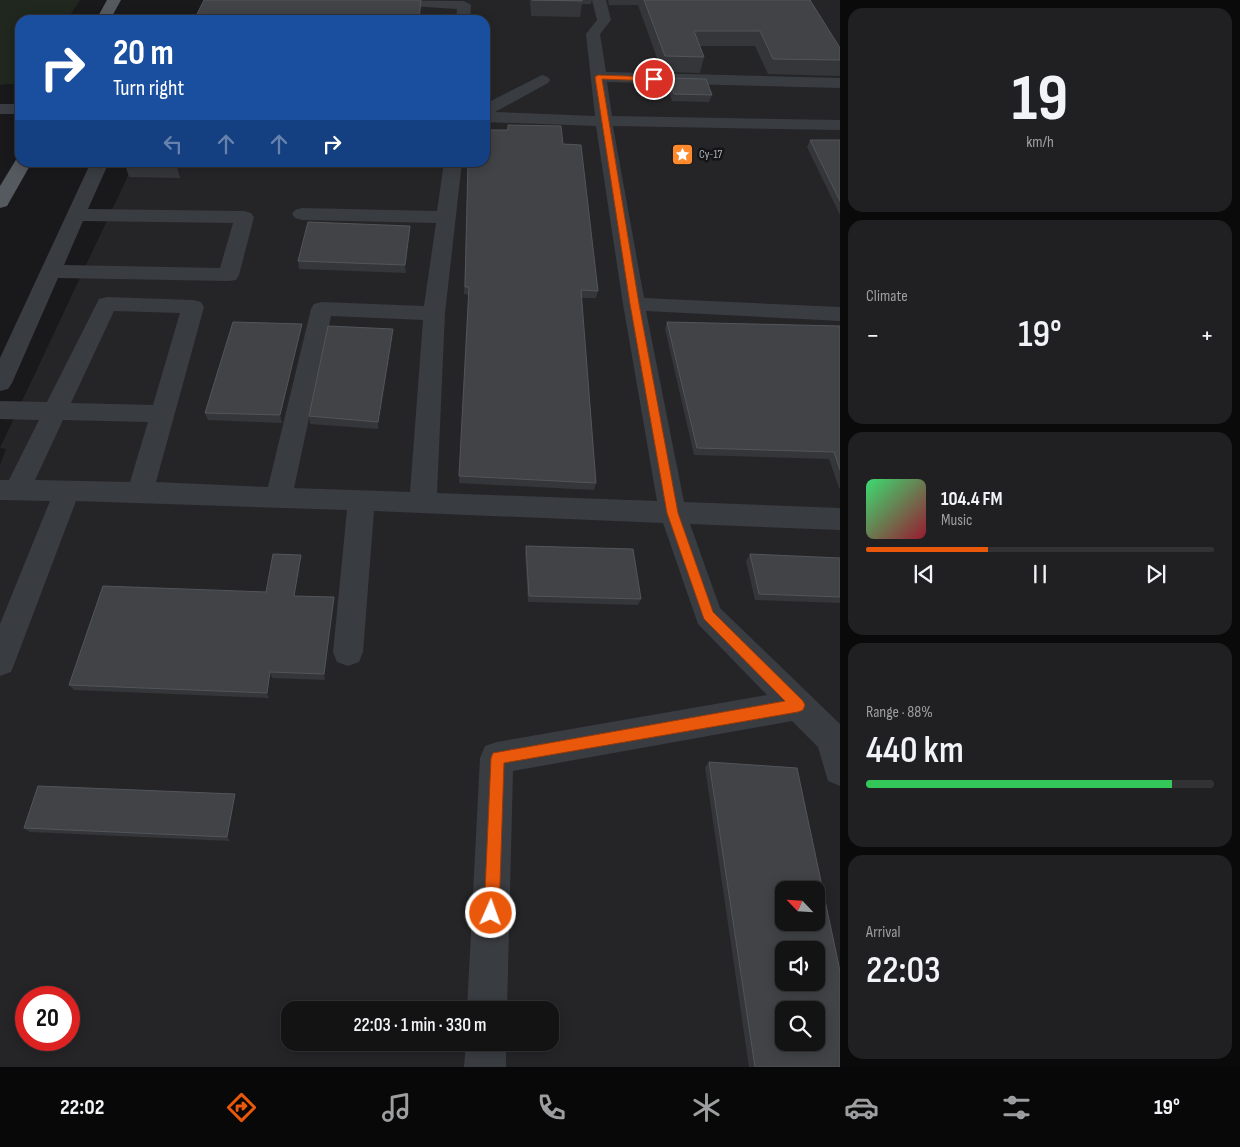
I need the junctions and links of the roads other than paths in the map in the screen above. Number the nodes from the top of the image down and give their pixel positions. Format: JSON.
{"nodes":[{"id":1,"x":114,"y":0,"type":"edge"},
{"id":2,"x":379,"y":0,"type":"edge"},
{"id":3,"x":599,"y":0,"type":"edge"},
{"id":4,"x":106,"y":15,"type":"edge"},
{"id":5,"x":463,"y":15,"type":"edge"},
{"id":6,"x":598,"y":77,"type":"junction"},
{"id":7,"x":542,"y":80,"type":"dead end"},
{"id":8,"x":840,"y":83,"type":"edge"},
{"id":9,"x":490,"y":108,"type":"edge"},
{"id":10,"x":0,"y":109,"type":"edge"},
{"id":11,"x":15,"y":109,"type":"edge"},
{"id":12,"x":490,"y":117,"type":"edge"},
{"id":13,"x":604,"y":121,"type":"junction"},
{"id":14,"x":840,"y":125,"type":"edge"},
{"id":15,"x":20,"y":167,"type":"edge"},
{"id":16,"x":98,"y":167,"type":"edge"},
{"id":17,"x":452,"y":167,"type":"edge"},
{"id":18,"x":0,"y":202,"type":"edge"},
{"id":19,"x":302,"y":214,"type":"dead end"},
{"id":20,"x":76,"y":215,"type":"junction"},
{"id":21,"x":446,"y":218,"type":"junction"},
{"id":22,"x":51,"y":271,"type":"junction"},
{"id":23,"x":634,"y":304,"type":"junction"},
{"id":24,"x":434,"y":312,"type":"junction"},
{"id":25,"x":840,"y":314,"type":"edge"},
{"id":26,"x":0,"y":384,"type":"edge"},
{"id":27,"x":0,"y":410,"type":"edge"},
{"id":28,"x":54,"y":411,"type":"junction"},
{"id":29,"x":162,"y":414,"type":"junction"},
{"id":30,"x":8,"y":490,"type":"edge"},
{"id":31,"x":67,"y":491,"type":"junction"},
{"id":32,"x":140,"y":492,"type":"junction"},
{"id":33,"x":279,"y":497,"type":"junction"},
{"id":34,"x":361,"y":501,"type":"junction"},
{"id":35,"x":423,"y":503,"type":"junction"},
{"id":36,"x":673,"y":513,"type":"junction"},
{"id":37,"x":840,"y":519,"type":"edge"},
{"id":38,"x":348,"y":652,"type":"dead end"},
{"id":39,"x":0,"y":662,"type":"edge"},
{"id":40,"x":798,"y":705,"type":"junction"},
{"id":41,"x":840,"y":769,"type":"edge"},
{"id":42,"x":488,"y":1001,"type":"edge"},
{"id":43,"x":486,"y":1051,"type":"edge"},
{"id":44,"x":485,"y":1067,"type":"edge"}],
"edges":[{"from":1,"to":4,"type":"main road"},
{"from":2,"to":5,"type":"street"},
{"from":3,"to":6,"type":"street"},
{"from":6,"to":8,"type":"street"},
{"from":6,"to":13,"type":"street"},
{"from":7,"to":9,"type":"street"},
{"from":10,"to":11,"type":"street"},
{"from":12,"to":13,"type":"street"},
{"from":13,"to":14,"type":"street"},
{"from":13,"to":23,"type":"street"},
{"from":15,"to":18,"type":"main road"},
{"from":16,"to":20,"type":"street"},
{"from":17,"to":21,"type":"street"},
{"from":19,"to":21,"type":"street"},
{"from":20,"to":22,"type":"street"},
{"from":20,"to":22,"type":"street"},
{"from":21,"to":24,"type":"street"},
{"from":22,"to":26,"type":"street"},
{"from":23,"to":25,"type":"street"},
{"from":23,"to":36,"type":"street"},
{"from":24,"to":33,"type":"street"},
{"from":24,"to":35,"type":"street"},
{"from":27,"to":28,"type":"street"},
{"from":28,"to":29,"type":"street"},
{"from":28,"to":29,"type":"street"},
{"from":28,"to":30,"type":"street"},
{"from":29,"to":32,"type":"street"},
{"from":30,"to":31,"type":"street"},
{"from":31,"to":32,"type":"street"},
{"from":31,"to":39,"type":"street"},
{"from":32,"to":33,"type":"street"},
{"from":33,"to":34,"type":"street"},
{"from":34,"to":35,"type":"street"},
{"from":34,"to":38,"type":"street"},
{"from":35,"to":36,"type":"street"},
{"from":36,"to":37,"type":"street"},
{"from":36,"to":40,"type":"street"},
{"from":40,"to":41,"type":"street"},
{"from":40,"to":42,"type":"street"},
{"from":43,"to":44,"type":"street"}]}
